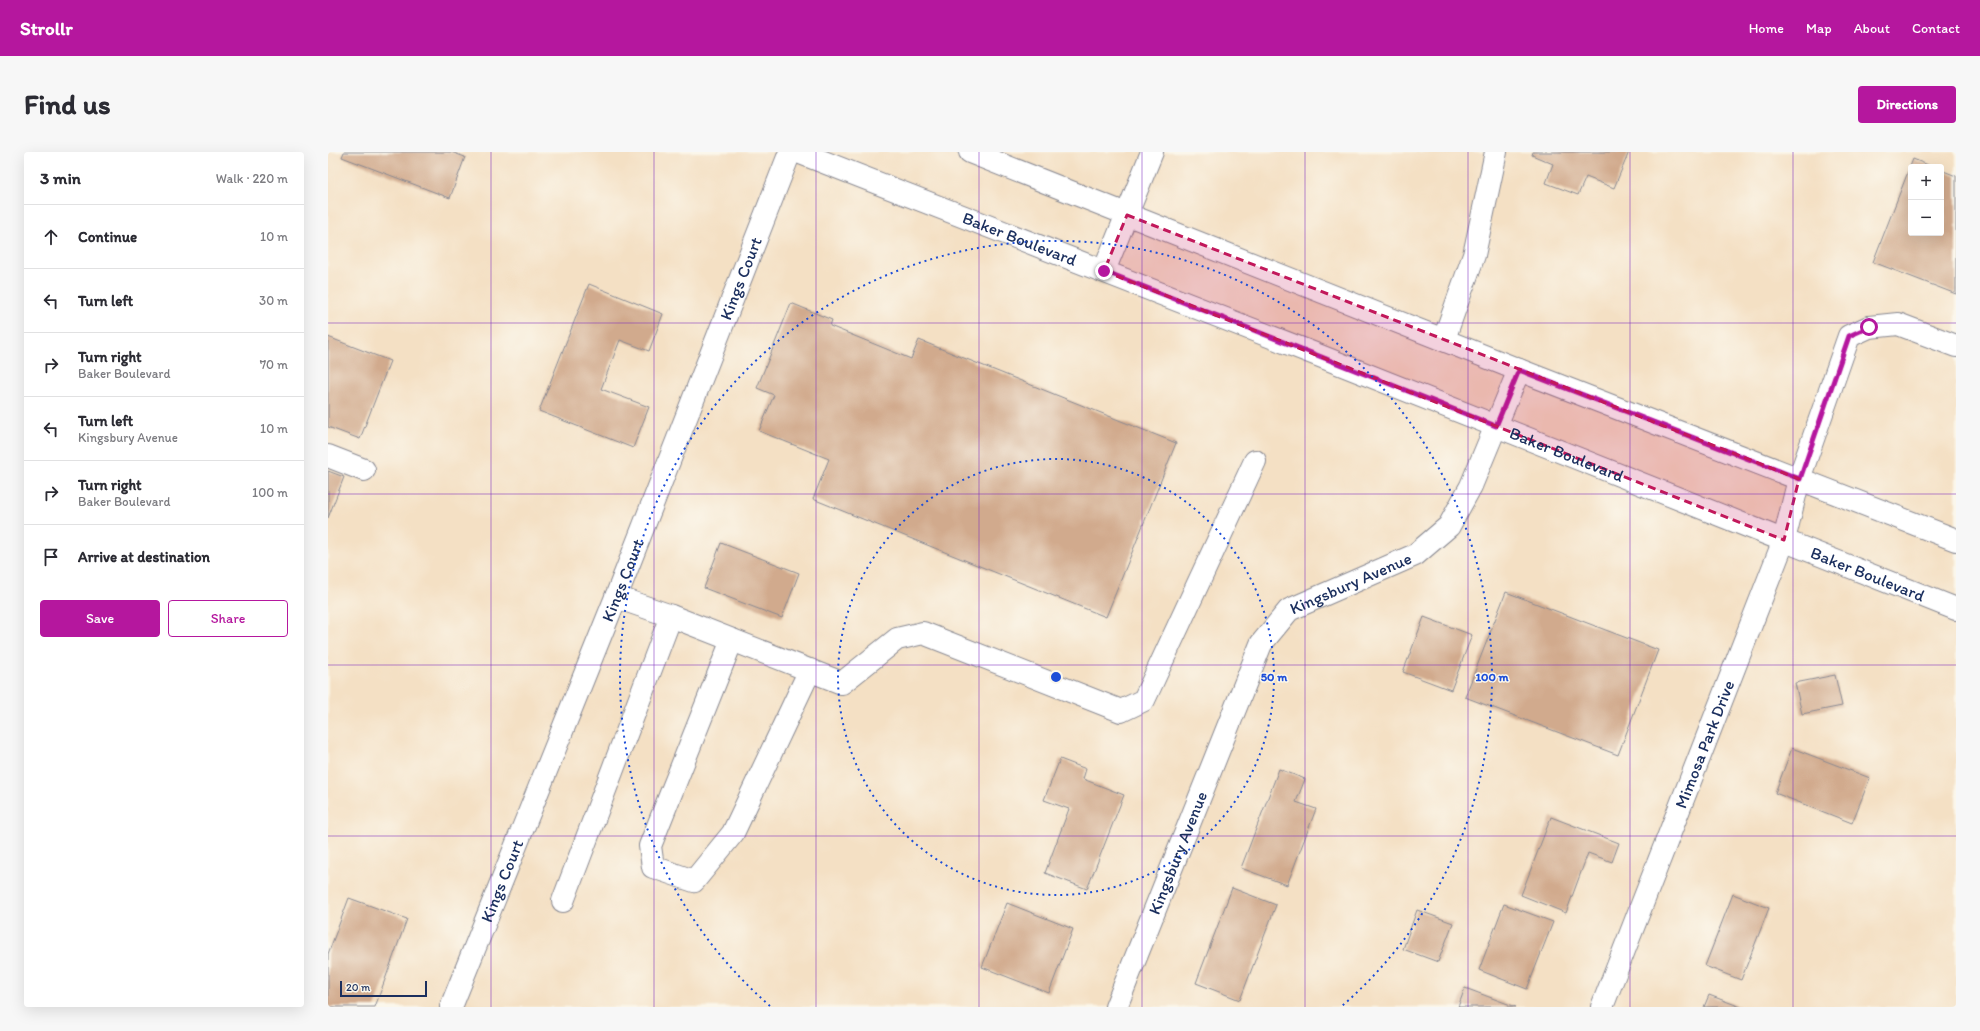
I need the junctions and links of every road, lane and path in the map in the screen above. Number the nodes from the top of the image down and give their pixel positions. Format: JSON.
{"nodes":[{"id":1,"x":790,"y":152,"type":"edge"},
{"id":2,"x":798,"y":152,"type":"edge"},
{"id":3,"x":970,"y":152,"type":"edge"},
{"id":4,"x":1152,"y":152,"type":"edge"},
{"id":5,"x":1496,"y":152,"type":"edge"},
{"id":6,"x":1127,"y":215,"type":"junction"},
{"id":7,"x":1104,"y":271,"type":"junction"},
{"id":8,"x":1444,"y":339,"type":"junction"},
{"id":9,"x":1956,"y":346,"type":"edge"},
{"id":10,"x":1519,"y":370,"type":"junction"},
{"id":11,"x":1496,"y":426,"type":"junction"},
{"id":12,"x":328,"y":456,"type":"edge"},
{"id":13,"x":1255,"y":461,"type":"dead end"},
{"id":14,"x":364,"y":470,"type":"dead end"},
{"id":15,"x":1800,"y":479,"type":"junction"},
{"id":16,"x":1784,"y":540,"type":"junction"},
{"id":17,"x":1956,"y":540,"type":"edge"},
{"id":18,"x":616,"y":597,"type":"junction"},
{"id":19,"x":1956,"y":608,"type":"edge"},
{"id":20,"x":671,"y":616,"type":"junction"},
{"id":21,"x":732,"y":640,"type":"junction"},
{"id":22,"x":810,"y":670,"type":"junction"},
{"id":23,"x":563,"y":901,"type":"dead end"},
{"id":24,"x":451,"y":1007,"type":"edge"},
{"id":25,"x":1116,"y":1007,"type":"edge"},
{"id":26,"x":1602,"y":1007,"type":"edge"}],
"edges":[{"from":1,"to":18,"type":"street","name":"Kings Court"},
{"from":2,"to":7,"type":"street","name":"Baker Boulevard"},
{"from":3,"to":6,"type":"street"},
{"from":4,"to":6,"type":"street"},
{"from":5,"to":8,"type":"street"},
{"from":6,"to":7,"type":"street"},
{"from":6,"to":8,"type":"street"},
{"from":7,"to":11,"type":"street","name":"Baker Boulevard"},
{"from":8,"to":10,"type":"street"},
{"from":9,"to":15,"type":"street","name":"Mimosa Park Drive"},
{"from":10,"to":11,"type":"street","name":"Kingsbury Avenue"},
{"from":10,"to":15,"type":"street"},
{"from":11,"to":16,"type":"street","name":"Baker Boulevard"},
{"from":11,"to":25,"type":"street","name":"Kingsbury Avenue"},
{"from":12,"to":14,"type":"street"},
{"from":13,"to":22,"type":"street"},
{"from":15,"to":16,"type":"street","name":"Mimosa Park Drive"},
{"from":15,"to":17,"type":"street"},
{"from":16,"to":19,"type":"street","name":"Baker Boulevard"},
{"from":16,"to":26,"type":"street","name":"Mimosa Park Drive"},
{"from":18,"to":20,"type":"street"},
{"from":18,"to":24,"type":"street","name":"Kings Court"},
{"from":20,"to":21,"type":"street"},
{"from":20,"to":23,"type":"street"},
{"from":21,"to":22,"type":"street"},
{"from":21,"to":22,"type":"street"}]}
